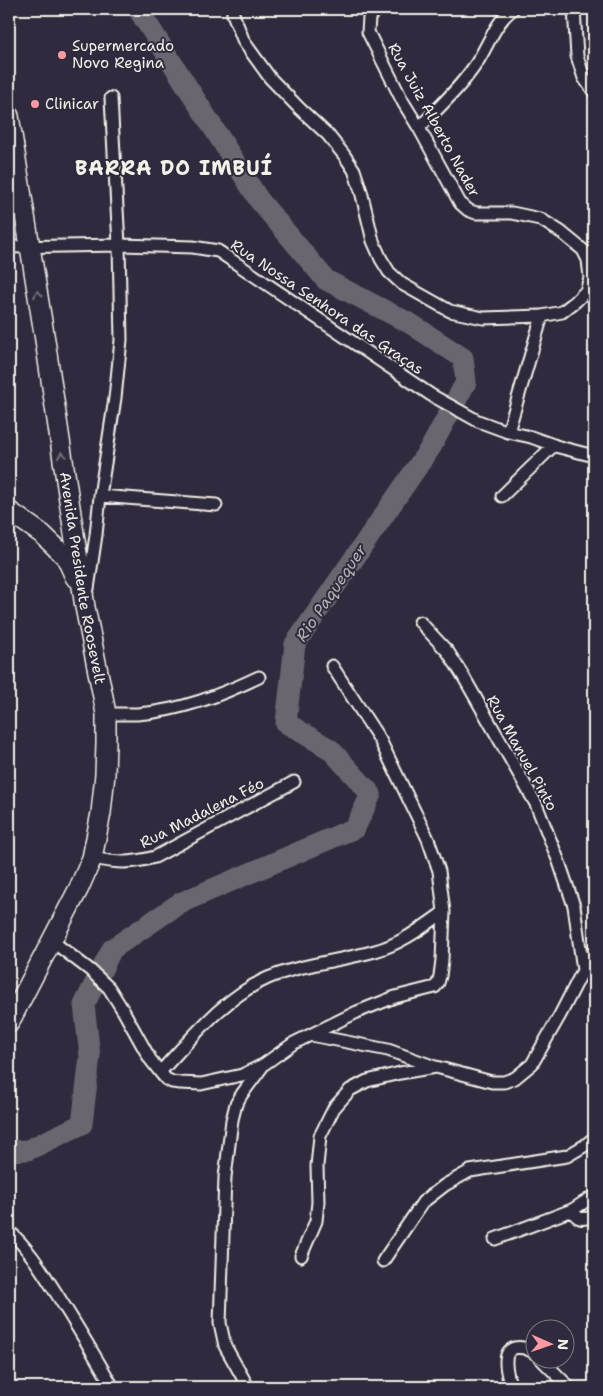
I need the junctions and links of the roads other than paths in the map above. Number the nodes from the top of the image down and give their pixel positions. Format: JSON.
{"nodes":[{"id":1,"x":233,"y":9,"type":"edge"},
{"id":2,"x":378,"y":9,"type":"edge"},
{"id":3,"x":513,"y":9,"type":"edge"},
{"id":4,"x":574,"y":9,"type":"edge"},
{"id":5,"x":594,"y":92,"type":"edge"},
{"id":6,"x":111,"y":98,"type":"dead end"},
{"id":7,"x":9,"y":116,"type":"edge"},
{"id":8,"x":419,"y":128,"type":"junction"},
{"id":9,"x":30,"y":246,"type":"junction"},
{"id":10,"x":119,"y":246,"type":"junction"},
{"id":11,"x":9,"y":247,"type":"edge"},
{"id":12,"x":542,"y":316,"type":"junction"},
{"id":13,"x":508,"y":432,"type":"junction"},
{"id":14,"x":554,"y":445,"type":"junction"},
{"id":15,"x":594,"y":456,"type":"edge"},
{"id":16,"x":100,"y":496,"type":"junction"},
{"id":17,"x":502,"y":496,"type":"dead end"},
{"id":18,"x":216,"y":505,"type":"dead end"},
{"id":19,"x":9,"y":511,"type":"edge"},
{"id":20,"x":72,"y":517,"type":"junction"},
{"id":21,"x":42,"y":534,"type":"junction"},
{"id":22,"x":85,"y":607,"type":"junction"},
{"id":23,"x":420,"y":622,"type":"dead end"},
{"id":24,"x":332,"y":666,"type":"dead end"},
{"id":25,"x":259,"y":677,"type":"dead end"},
{"id":26,"x":106,"y":714,"type":"junction"},
{"id":27,"x":294,"y":782,"type":"dead end"},
{"id":28,"x":92,"y":858,"type":"junction"},
{"id":29,"x":444,"y":912,"type":"junction"},
{"id":30,"x":52,"y":941,"type":"junction"},
{"id":31,"x":594,"y":950,"type":"edge"},
{"id":32,"x":582,"y":970,"type":"junction"},
{"id":33,"x":10,"y":1019,"type":"edge"},
{"id":34,"x":311,"y":1035,"type":"junction"},
{"id":35,"x":264,"y":1065,"type":"junction"},
{"id":36,"x":436,"y":1067,"type":"junction"},
{"id":37,"x":160,"y":1072,"type":"junction"},
{"id":38,"x":594,"y":1138,"type":"edge"},
{"id":39,"x":594,"y":1196,"type":"edge"},
{"id":40,"x":572,"y":1210,"type":"junction"},
{"id":41,"x":594,"y":1217,"type":"edge"},
{"id":42,"x":9,"y":1231,"type":"edge"},
{"id":43,"x":494,"y":1239,"type":"dead end"},
{"id":44,"x":301,"y":1256,"type":"dead end"},
{"id":45,"x":383,"y":1261,"type":"dead end"},
{"id":46,"x":526,"y":1348,"type":"edge"},
{"id":47,"x":550,"y":1368,"type":"edge"},
{"id":48,"x":568,"y":1385,"type":"edge"},
{"id":49,"x":113,"y":1387,"type":"edge"},
{"id":50,"x":248,"y":1387,"type":"edge"},
{"id":51,"x":510,"y":1387,"type":"edge"}],
"edges":[{"from":1,"to":12,"type":"street","name":"Rua Juiz Alberto Nader"},
{"from":2,"to":8,"type":"street","name":"Rua Juiz Alberto Nader"},
{"from":3,"to":8,"type":"street"},
{"from":4,"to":5,"type":"street"},
{"from":6,"to":10,"type":"street"},
{"from":7,"to":9,"type":"main road","name":"Avenida Presidente Roosevelt"},
{"from":8,"to":12,"type":"street","name":"Rua Juiz Alberto Nader"},
{"from":9,"to":10,"type":"street","name":"Rua Nossa Senhora das Graças"},
{"from":9,"to":11,"type":"street","name":"Rua Nossa Senhora das Graças"},
{"from":20,"to":9,"type":"main road","name":"Avenida Presidente Roosevelt","one_way":true},
{"from":10,"to":13,"type":"street","name":"Rua Nossa Senhora das Graças"},
{"from":10,"to":16,"type":"street"},
{"from":12,"to":13,"type":"street"},
{"from":13,"to":14,"type":"street","name":"Rua Nossa Senhora das Graças"},
{"from":14,"to":15,"type":"street","name":"Rua Nossa Senhora das Graças"},
{"from":14,"to":17,"type":"street"},
{"from":16,"to":18,"type":"street"},
{"from":16,"to":22,"type":"street"},
{"from":19,"to":21,"type":"main road"},
{"from":20,"to":21,"type":"main road"},
{"from":20,"to":22,"type":"main road","name":"Avenida Presidente Roosevelt"},
{"from":21,"to":22,"type":"main road"},
{"from":22,"to":26,"type":"main road","name":"Avenida Presidente Roosevelt"},
{"from":23,"to":32,"type":"street","name":"Rua Manuel Pinto"},
{"from":24,"to":29,"type":"street"},
{"from":25,"to":26,"type":"street"},
{"from":26,"to":28,"type":"main road","name":"Avenida Presidente Roosevelt"},
{"from":27,"to":28,"type":"street","name":"Rua Madalena Féo"},
{"from":28,"to":30,"type":"main road","name":"Avenida Presidente Roosevelt"},
{"from":29,"to":34,"type":"street"},
{"from":29,"to":37,"type":"street"},
{"from":30,"to":33,"type":"main road","name":"Avenida Presidente Roosevelt"},
{"from":30,"to":37,"type":"street"},
{"from":31,"to":32,"type":"street"},
{"from":32,"to":36,"type":"street"},
{"from":34,"to":35,"type":"street"},
{"from":34,"to":36,"type":"street"},
{"from":35,"to":37,"type":"street"},
{"from":35,"to":50,"type":"street"},
{"from":36,"to":44,"type":"street"},
{"from":38,"to":45,"type":"street"},
{"from":39,"to":40,"type":"street"},
{"from":40,"to":41,"type":"street"},
{"from":40,"to":43,"type":"street"},
{"from":42,"to":49,"type":"street"},
{"from":46,"to":51,"type":"street"},
{"from":47,"to":48,"type":"street"}]}
